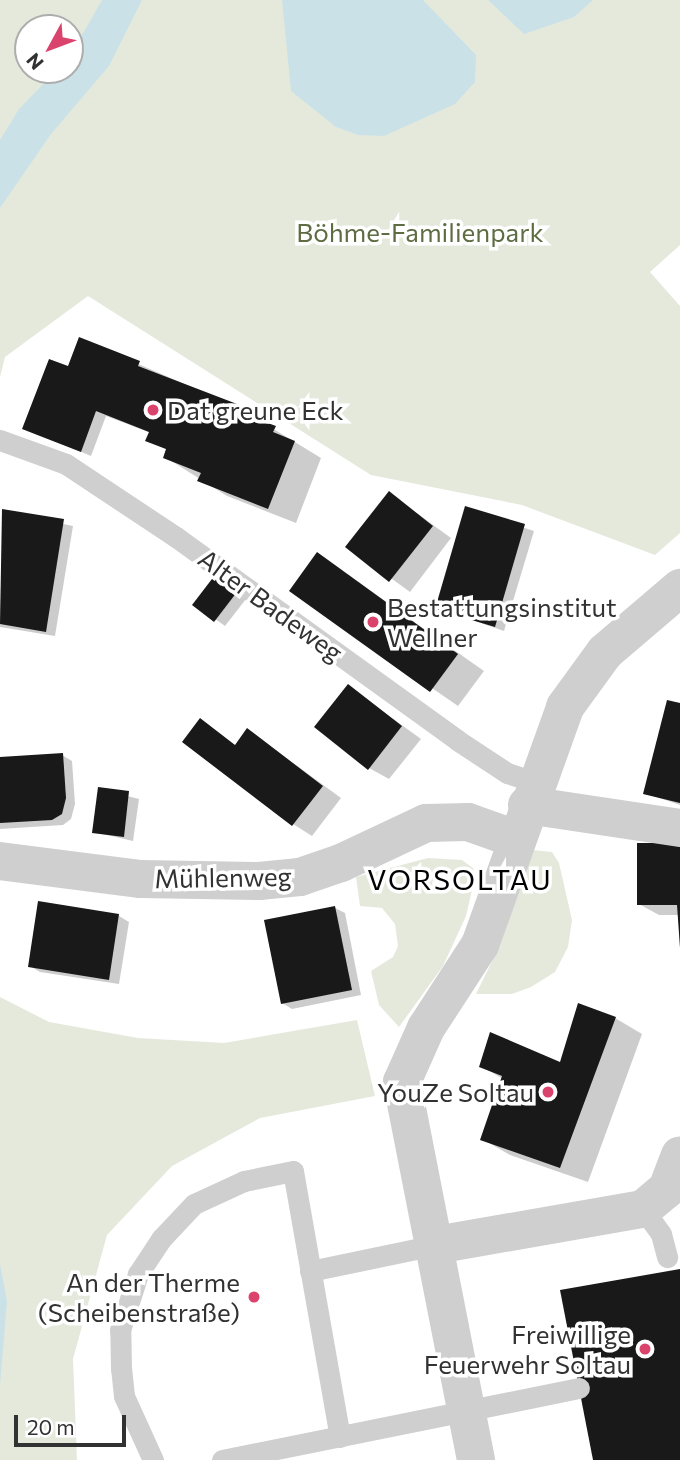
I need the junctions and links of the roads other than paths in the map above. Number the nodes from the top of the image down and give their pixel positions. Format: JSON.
{"nodes":[{"id":1,"x":0,"y":440,"type":"edge"},
{"id":2,"x":680,"y":588,"type":"edge"},
{"id":3,"x":526,"y":808,"type":"junction"},
{"id":4,"x":680,"y":828,"type":"edge"},
{"id":5,"x":0,"y":862,"type":"edge"},
{"id":6,"x":668,"y":1188,"type":"edge"},
{"id":7,"x":436,"y":1245,"type":"junction"},
{"id":8,"x":667,"y":1257,"type":"dead end"},
{"id":9,"x":310,"y":1271,"type":"junction"},
{"id":10,"x":579,"y":1388,"type":"dead end"},
{"id":11,"x":467,"y":1413,"type":"junction"},
{"id":12,"x":340,"y":1437,"type":"junction"},
{"id":13,"x":153,"y":1460,"type":"edge"},
{"id":14,"x":222,"y":1460,"type":"edge"},
{"id":15,"x":476,"y":1460,"type":"edge"}],
"edges":[{"from":1,"to":3,"type":"lane","name":"Alter Badeweg"},
{"from":2,"to":3,"type":"street"},
{"from":3,"to":4,"type":"street","name":"Mühlenweg"},
{"from":3,"to":5,"type":"street","name":"Mühlenweg"},
{"from":3,"to":7,"type":"street"},
{"from":6,"to":7,"type":"street"},
{"from":6,"to":8,"type":"lane"},
{"from":7,"to":9,"type":"lane"},
{"from":7,"to":11,"type":"street"},
{"from":9,"to":12,"type":"lane"},
{"from":9,"to":13,"type":"lane"},
{"from":10,"to":11,"type":"lane"},
{"from":11,"to":12,"type":"lane"},
{"from":11,"to":15,"type":"street"},
{"from":12,"to":14,"type":"lane"}]}
